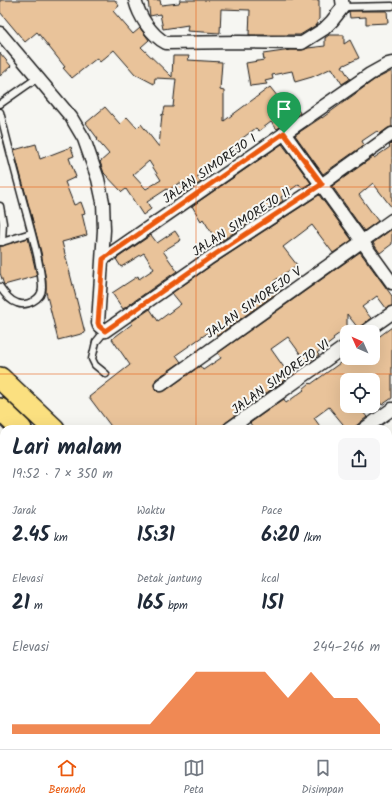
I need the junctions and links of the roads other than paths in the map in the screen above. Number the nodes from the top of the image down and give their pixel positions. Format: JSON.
{"nodes":[{"id":1,"x":135,"y":0,"type":"edge"},
{"id":2,"x":342,"y":3,"type":"edge"},
{"id":3,"x":392,"y":6,"type":"edge"},
{"id":4,"x":0,"y":33,"type":"edge"},
{"id":5,"x":392,"y":64,"type":"edge"},
{"id":6,"x":37,"y":78,"type":"junction"},
{"id":7,"x":0,"y":104,"type":"edge"},
{"id":8,"x":0,"y":112,"type":"edge"},
{"id":9,"x":284,"y":133,"type":"junction"},
{"id":10,"x":392,"y":134,"type":"edge"},
{"id":11,"x":322,"y":184,"type":"junction"},
{"id":12,"x":0,"y":206,"type":"edge"},
{"id":13,"x":392,"y":220,"type":"edge"},
{"id":14,"x":31,"y":233,"type":"junction"},
{"id":15,"x":1,"y":242,"type":"edge"},
{"id":16,"x":362,"y":242,"type":"junction"},
{"id":17,"x":103,"y":259,"type":"junction"},
{"id":18,"x":392,"y":282,"type":"edge"},
{"id":19,"x":0,"y":287,"type":"edge"},
{"id":20,"x":392,"y":313,"type":"edge"},
{"id":21,"x":375,"y":325,"type":"edge"},
{"id":22,"x":105,"y":331,"type":"junction"},
{"id":23,"x":340,"y":350,"type":"edge"},
{"id":24,"x":106,"y":374,"type":"dead end"},
{"id":25,"x":0,"y":378,"type":"edge"},
{"id":26,"x":161,"y":385,"type":"dead end"},
{"id":27,"x":0,"y":409,"type":"edge"},
{"id":28,"x":392,"y":409,"type":"edge"},
{"id":29,"x":17,"y":425,"type":"edge"},
{"id":30,"x":50,"y":425,"type":"edge"},
{"id":31,"x":235,"y":425,"type":"edge"},
{"id":32,"x":370,"y":425,"type":"edge"}],
"edges":[{"from":1,"to":2,"type":"street"},
{"from":2,"to":3,"type":"lane"},
{"from":4,"to":6,"type":"street"},
{"from":5,"to":9,"type":"street","name":"JALAN SIMOREJO I"},
{"from":6,"to":7,"type":"lane"},
{"from":6,"to":17,"type":"street"},
{"from":8,"to":14,"type":"lane"},
{"from":9,"to":11,"type":"street"},
{"from":9,"to":17,"type":"street","name":"JALAN SIMOREJO I"},
{"from":10,"to":11,"type":"street","name":"JALAN SIMOREJO II"},
{"from":11,"to":16,"type":"street"},
{"from":11,"to":22,"type":"street","name":"JALAN SIMOREJO II"},
{"from":12,"to":15,"type":"lane"},
{"from":13,"to":16,"type":"street","name":"JALAN SIMOREJO V"},
{"from":14,"to":15,"type":"lane"},
{"from":14,"to":19,"type":"lane"},
{"from":16,"to":18,"type":"street"},
{"from":16,"to":26,"type":"street","name":"JALAN SIMOREJO V"},
{"from":17,"to":22,"type":"street"},
{"from":20,"to":21,"type":"street"},
{"from":22,"to":24,"type":"lane"},
{"from":23,"to":31,"type":"street","name":"JALAN SIMOREJO VI"},
{"from":25,"to":30,"type":"highway"},
{"from":27,"to":29,"type":"highway"},
{"from":28,"to":32,"type":"street"}]}
